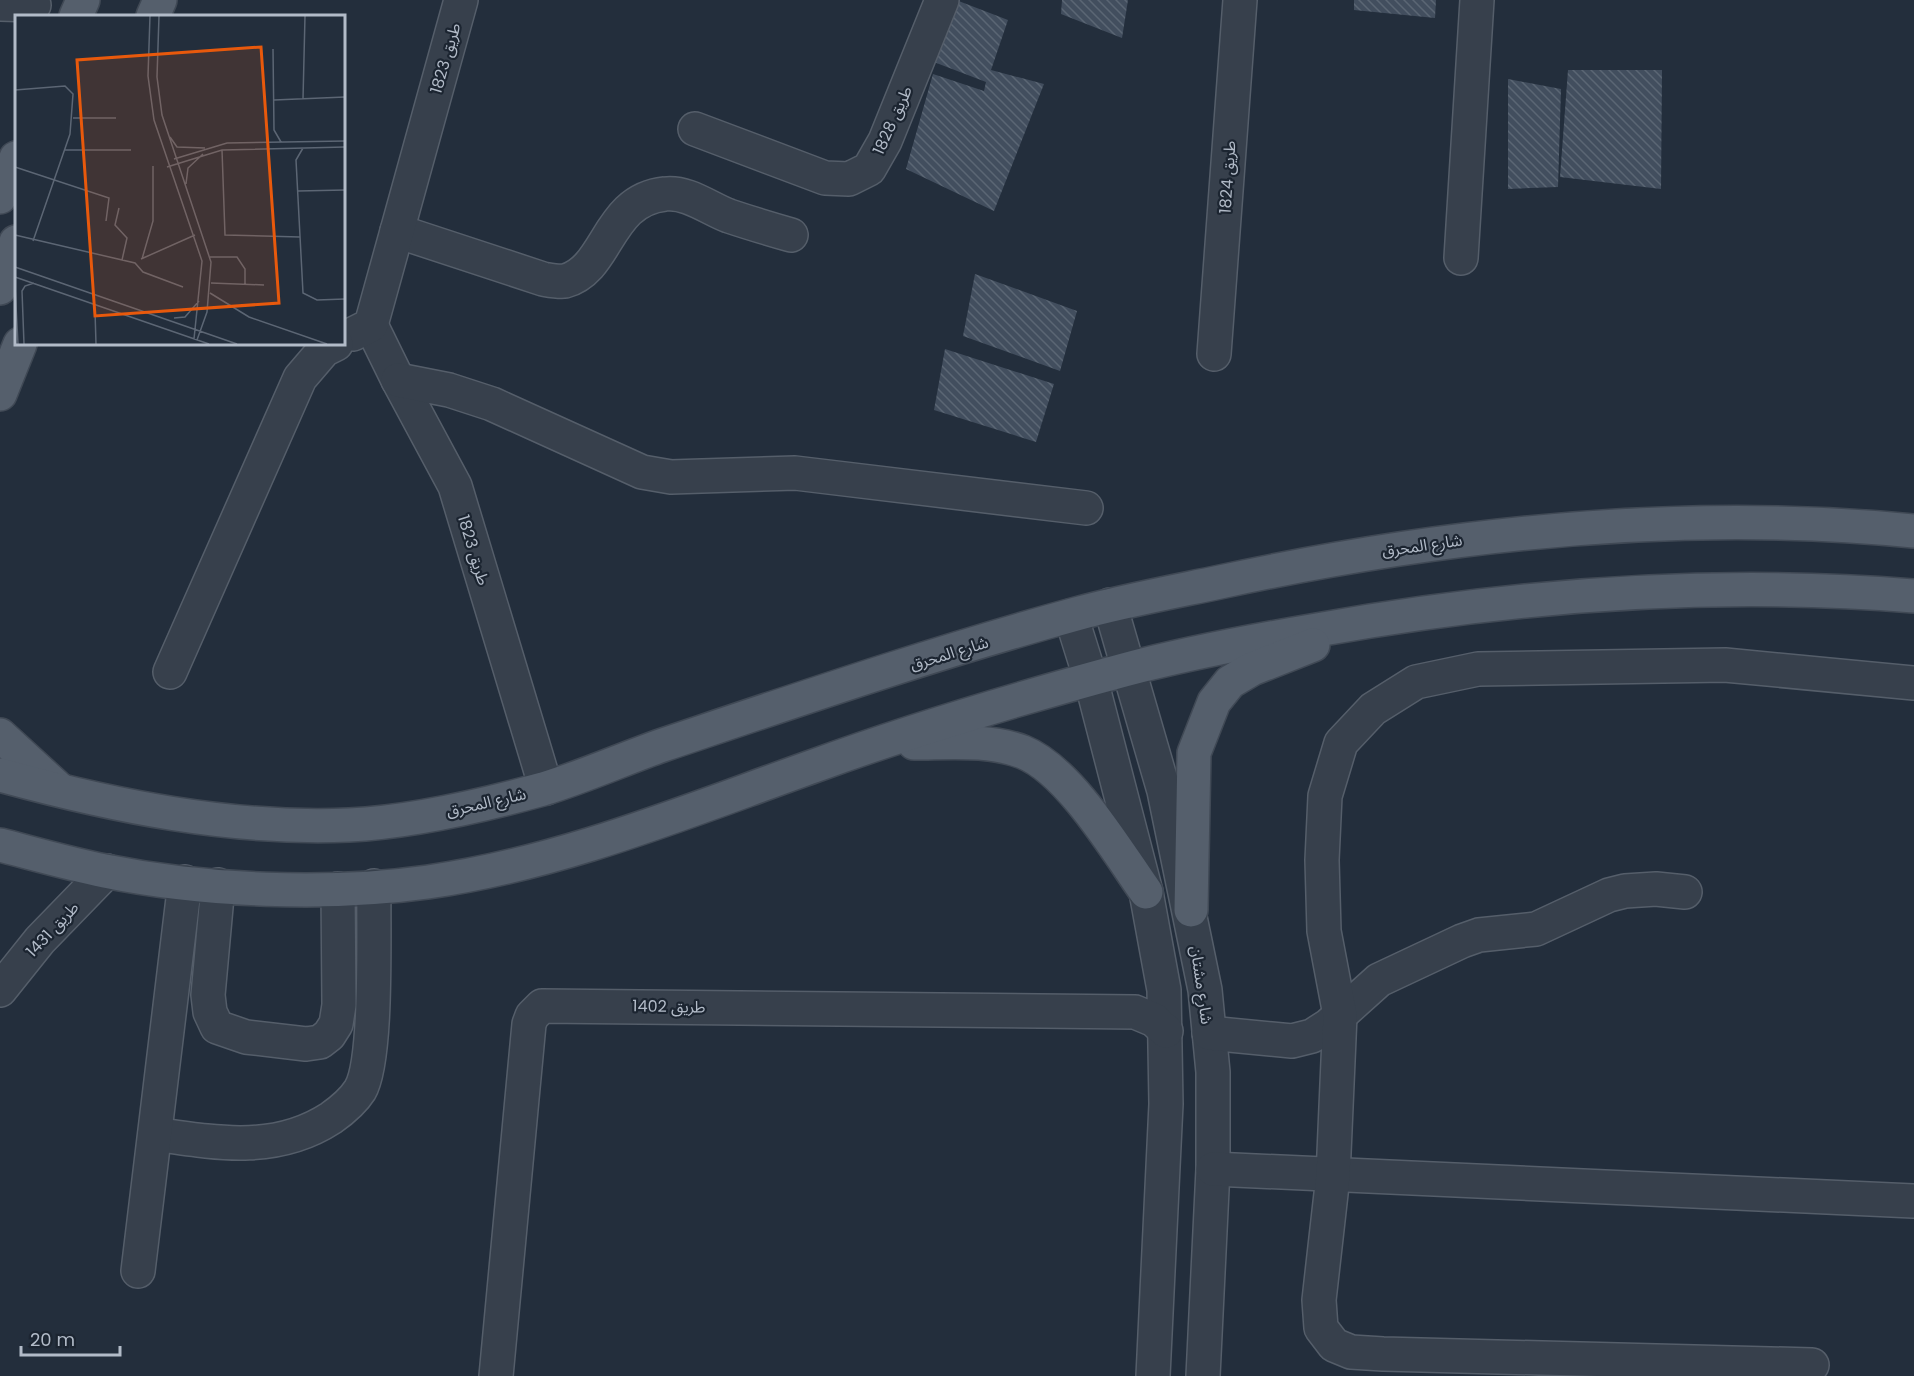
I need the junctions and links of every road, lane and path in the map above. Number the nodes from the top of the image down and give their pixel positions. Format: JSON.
{"nodes":[{"id":1,"x":160,"y":0,"type":"edge"},
{"id":2,"x":461,"y":0,"type":"edge"},
{"id":3,"x":942,"y":0,"type":"edge"},
{"id":4,"x":1240,"y":0,"type":"edge"},
{"id":5,"x":1477,"y":0,"type":"edge"},
{"id":6,"x":0,"y":4,"type":"edge"},
{"id":7,"x":34,"y":5,"type":"dead end"},
{"id":8,"x":153,"y":15,"type":"edge"},
{"id":9,"x":695,"y":129,"type":"dead end"},
{"id":10,"x":15,"y":160,"type":"edge"},
{"id":11,"x":0,"y":197,"type":"edge"},
{"id":12,"x":397,"y":231,"type":"junction"},
{"id":13,"x":791,"y":236,"type":"dead end"},
{"id":14,"x":15,"y":245,"type":"edge"},
{"id":15,"x":1461,"y":258,"type":"dead end"},
{"id":16,"x":0,"y":288,"type":"edge"},
{"id":17,"x":357,"y":332,"type":"edge"},
{"id":18,"x":20,"y":345,"type":"edge"},
{"id":19,"x":334,"y":345,"type":"edge"},
{"id":20,"x":1214,"y":354,"type":"dead end"},
{"id":21,"x":398,"y":380,"type":"junction"},
{"id":22,"x":0,"y":393,"type":"edge"},
{"id":23,"x":1086,"y":508,"type":"dead end"},
{"id":24,"x":1914,"y":531,"type":"edge"},
{"id":25,"x":1914,"y":597,"type":"edge"},
{"id":26,"x":1110,"y":605,"type":"junction"},
{"id":27,"x":1071,"y":616,"type":"junction"},
{"id":28,"x":1384,"y":618,"type":"junction"},
{"id":29,"x":1128,"y":669,"type":"junction"},
{"id":30,"x":170,"y":672,"type":"dead end"},
{"id":31,"x":1091,"y":680,"type":"junction"},
{"id":32,"x":1914,"y":683,"type":"edge"},
{"id":33,"x":0,"y":735,"type":"edge"},
{"id":34,"x":879,"y":742,"type":"junction"},
{"id":35,"x":0,"y":775,"type":"edge"},
{"id":36,"x":546,"y":788,"type":"junction"},
{"id":37,"x":63,"y":792,"type":"junction"},
{"id":38,"x":0,"y":845,"type":"edge"},
{"id":39,"x":107,"y":871,"type":"junction"},
{"id":40,"x":185,"y":882,"type":"junction"},
{"id":41,"x":218,"y":885,"type":"junction"},
{"id":42,"x":374,"y":886,"type":"junction"},
{"id":43,"x":338,"y":889,"type":"junction"},
{"id":44,"x":1146,"y":891,"type":"junction"},
{"id":45,"x":1685,"y":892,"type":"dead end"},
{"id":46,"x":1191,"y":910,"type":"junction"},
{"id":47,"x":0,"y":990,"type":"edge"},
{"id":48,"x":1340,"y":1015,"type":"junction"},
{"id":49,"x":1166,"y":1031,"type":"junction"},
{"id":50,"x":1209,"y":1033,"type":"junction"},
{"id":51,"x":1166,"y":1104,"type":"junction"},
{"id":52,"x":1213,"y":1118,"type":"junction"},
{"id":53,"x":154,"y":1134,"type":"junction"},
{"id":54,"x":1213,"y":1169,"type":"junction"},
{"id":55,"x":1333,"y":1176,"type":"junction"},
{"id":56,"x":1913,"y":1202,"type":"edge"},
{"id":57,"x":138,"y":1271,"type":"dead end"},
{"id":58,"x":1812,"y":1365,"type":"dead end"},
{"id":59,"x":496,"y":1376,"type":"edge"},
{"id":60,"x":1153,"y":1376,"type":"edge"},
{"id":61,"x":1203,"y":1376,"type":"edge"}],
"edges":[{"from":1,"to":8,"type":"main road"},
{"from":2,"to":12,"type":"street","name":"طريق 1823"},
{"from":3,"to":9,"type":"street","name":"طريق 1828"},
{"from":4,"to":20,"type":"street","name":"طريق 1824"},
{"from":5,"to":15,"type":"street"},
{"from":6,"to":7,"type":"street"},
{"from":10,"to":11,"type":"main road"},
{"from":12,"to":13,"type":"street"},
{"from":12,"to":17,"type":"street","name":"طريق 1823"},
{"from":14,"to":16,"type":"main road"},
{"from":17,"to":21,"type":"street","name":"طريق 1823"},
{"from":18,"to":22,"type":"main road"},
{"from":19,"to":30,"type":"street"},
{"from":21,"to":23,"type":"street"},
{"from":21,"to":36,"type":"street","name":"طريق 1823"},
{"from":24,"to":26,"type":"main road","name":"شارع المحرق"},
{"from":25,"to":28,"type":"main road"},
{"from":26,"to":27,"type":"main road","name":"شارع المحرق"},
{"from":26,"to":29,"type":"street","name":"شارع مشتان"},
{"from":27,"to":31,"type":"street"},
{"from":27,"to":36,"type":"main road","name":"شارع المحرق"},
{"from":28,"to":29,"type":"main road"},
{"from":28,"to":46,"type":"main road"},
{"from":29,"to":31,"type":"main road"},
{"from":29,"to":46,"type":"street","name":"شارع مشتان"},
{"from":31,"to":34,"type":"main road"},
{"from":31,"to":44,"type":"street"},
{"from":32,"to":48,"type":"street"},
{"from":33,"to":37,"type":"main road"},
{"from":34,"to":42,"type":"main road"},
{"from":34,"to":44,"type":"main road"},
{"from":35,"to":37,"type":"main road","name":"شارع المحرق"},
{"from":36,"to":37,"type":"main road","name":"شارع المحرق"},
{"from":38,"to":39,"type":"main road"},
{"from":39,"to":40,"type":"main road"},
{"from":39,"to":47,"type":"street","name":"طريق 1431"},
{"from":40,"to":41,"type":"main road"},
{"from":40,"to":53,"type":"street"},
{"from":41,"to":43,"type":"main road"},
{"from":41,"to":43,"type":"street"},
{"from":42,"to":43,"type":"main road"},
{"from":42,"to":53,"type":"street"},
{"from":44,"to":49,"type":"street"},
{"from":45,"to":48,"type":"street"},
{"from":46,"to":50,"type":"street","name":"شارع مشتان"},
{"from":48,"to":50,"type":"street"},
{"from":48,"to":55,"type":"street"},
{"from":49,"to":51,"type":"street"},
{"from":49,"to":59,"type":"street","name":"طريق 1402"},
{"from":50,"to":52,"type":"street","name":"شارع مشتان"},
{"from":51,"to":52,"type":"street"},
{"from":51,"to":60,"type":"street"},
{"from":52,"to":54,"type":"street","name":"شارع مشتان"},
{"from":53,"to":57,"type":"street"},
{"from":54,"to":55,"type":"street"},
{"from":54,"to":61,"type":"street","name":"شارع مشتان"},
{"from":55,"to":56,"type":"street"},
{"from":55,"to":58,"type":"street"}]}
